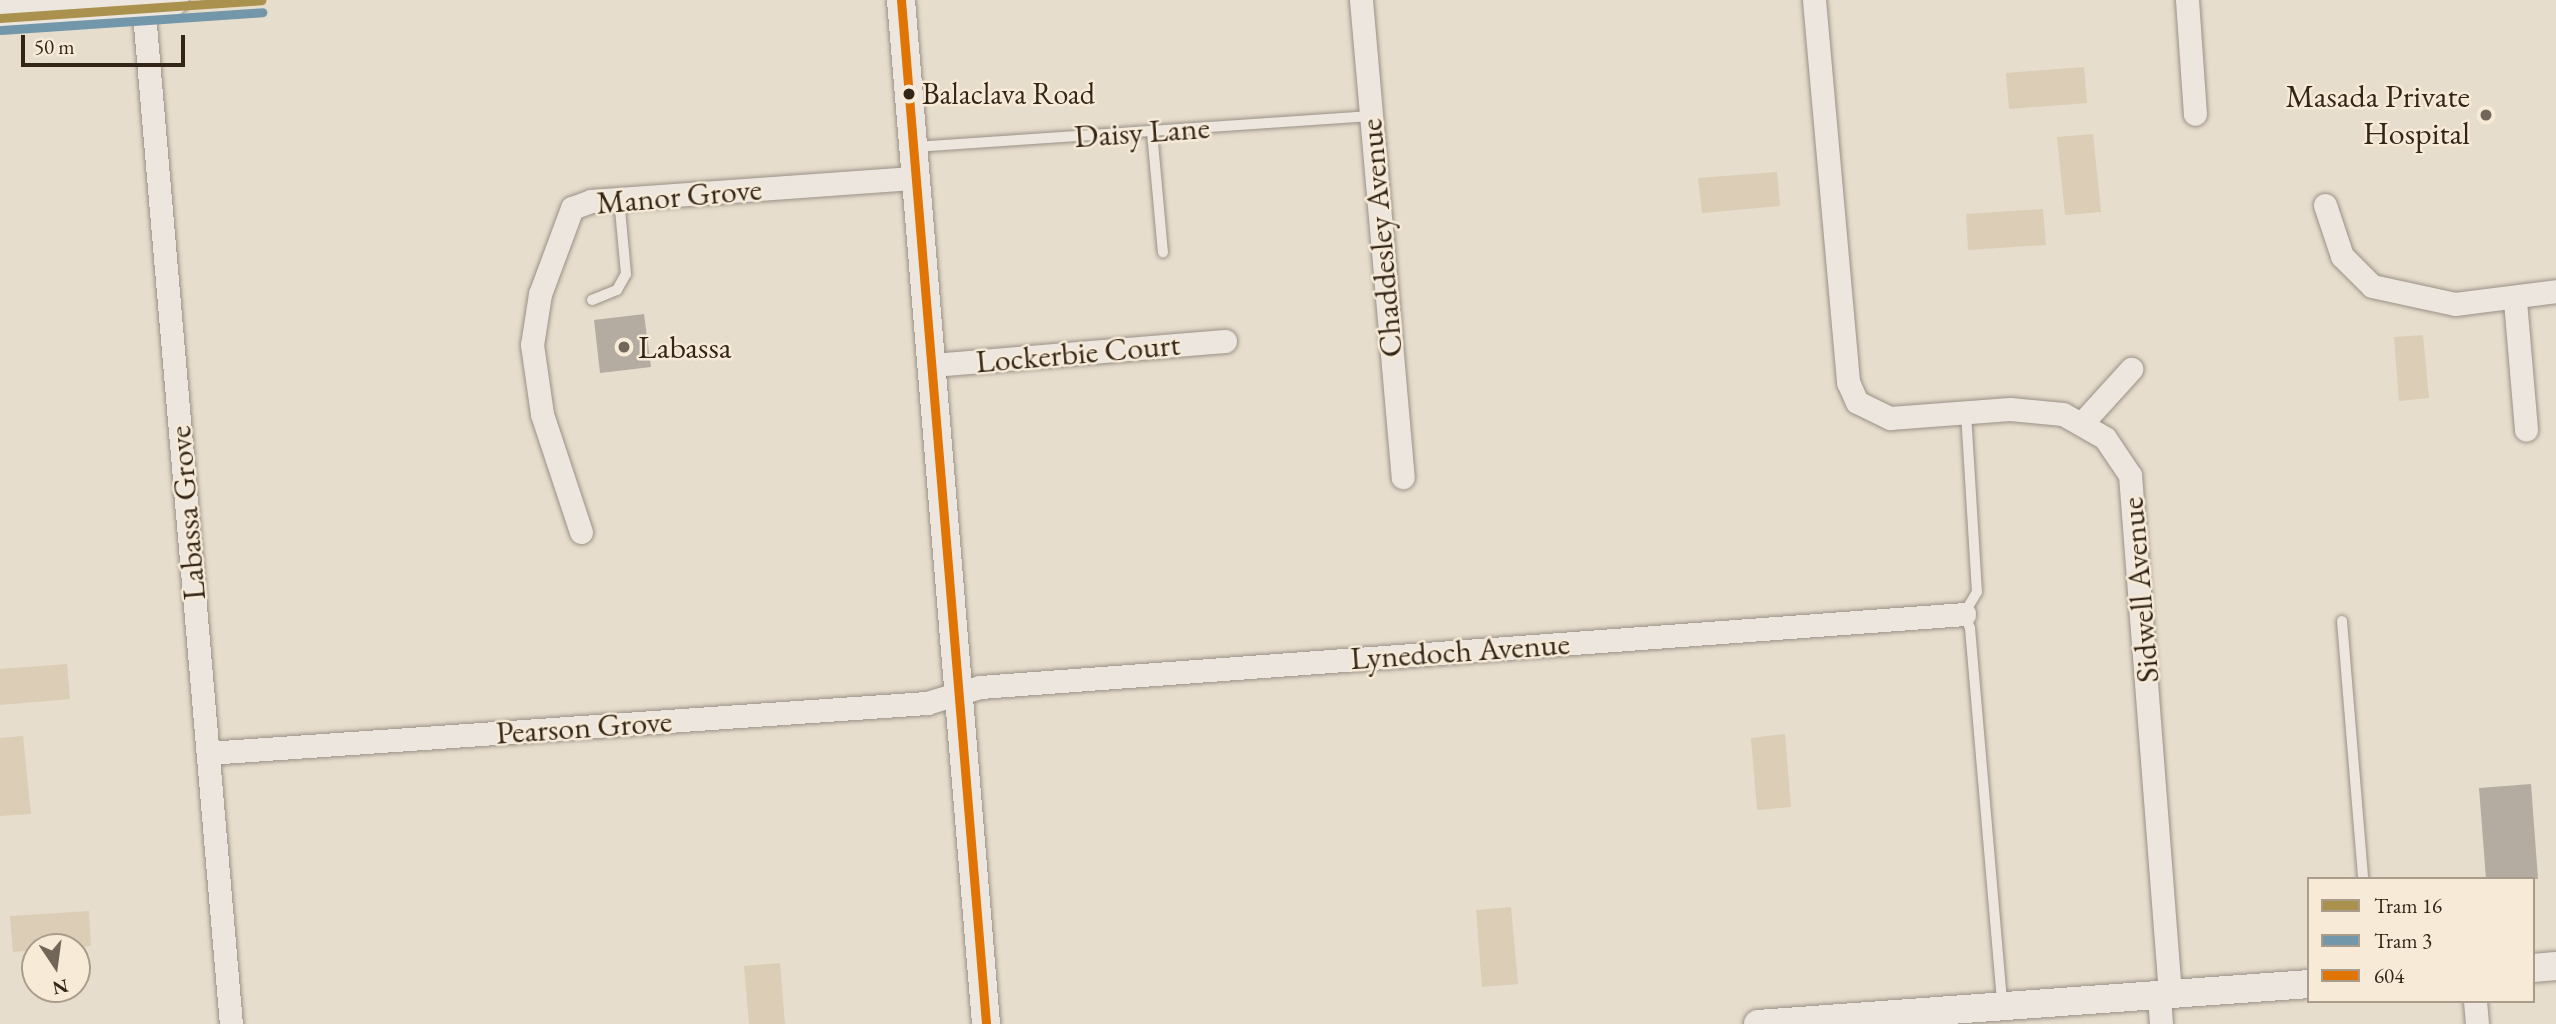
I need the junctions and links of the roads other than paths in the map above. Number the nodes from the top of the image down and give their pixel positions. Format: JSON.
{"nodes":[{"id":1,"x":901,"y":0,"type":"edge"},
{"id":2,"x":1361,"y":0,"type":"edge"},
{"id":3,"x":1814,"y":0,"type":"edge"},
{"id":4,"x":2187,"y":0,"type":"edge"},
{"id":5,"x":164,"y":1,"type":"edge"},
{"id":6,"x":0,"y":12,"type":"edge"},
{"id":7,"x":2195,"y":114,"type":"dead end"},
{"id":8,"x":1370,"y":116,"type":"junction"},
{"id":9,"x":1152,"y":132,"type":"junction"},
{"id":10,"x":913,"y":147,"type":"junction"},
{"id":11,"x":915,"y":178,"type":"junction"},
{"id":12,"x":619,"y":199,"type":"junction"},
{"id":13,"x":2325,"y":205,"type":"dead end"},
{"id":14,"x":1163,"y":252,"type":"dead end"},
{"id":15,"x":2556,"y":291,"type":"edge"},
{"id":16,"x":592,"y":300,"type":"dead end"},
{"id":17,"x":2515,"y":301,"type":"junction"},
{"id":18,"x":1225,"y":341,"type":"dead end"},
{"id":19,"x":932,"y":365,"type":"junction"},
{"id":20,"x":2131,"y":369,"type":"dead end"},
{"id":21,"x":1966,"y":413,"type":"junction"},
{"id":22,"x":2083,"y":422,"type":"junction"},
{"id":23,"x":2526,"y":430,"type":"dead end"},
{"id":24,"x":1403,"y":477,"type":"dead end"},
{"id":25,"x":581,"y":531,"type":"dead end"},
{"id":26,"x":1964,"y":614,"type":"junction"},
{"id":27,"x":2342,"y":621,"type":"dead end"},
{"id":28,"x":958,"y":695,"type":"junction"},
{"id":29,"x":208,"y":753,"type":"junction"},
{"id":30,"x":2363,"y":877,"type":"edge"},
{"id":31,"x":2556,"y":966,"type":"edge"},
{"id":32,"x":2535,"y":968,"type":"edge"},
{"id":33,"x":2308,"y":984,"type":"edge"},
{"id":34,"x":2165,"y":995,"type":"junction"},
{"id":35,"x":2475,"y":1003,"type":"edge"},
{"id":36,"x":2002,"y":1006,"type":"junction"},
{"id":37,"x":231,"y":1024,"type":"edge"},
{"id":38,"x":986,"y":1024,"type":"edge"},
{"id":39,"x":1758,"y":1024,"type":"edge"},
{"id":40,"x":2161,"y":1024,"type":"edge"},
{"id":41,"x":2477,"y":1024,"type":"edge"}],
"edges":[{"from":1,"to":10,"type":"street"},
{"from":2,"to":8,"type":"street","name":"Chaddesley Avenue"},
{"from":3,"to":21,"type":"street","name":"Sidwell Avenue"},
{"from":4,"to":7,"type":"street"},
{"from":5,"to":6,"type":"main road"},
{"from":5,"to":29,"type":"street","name":"Labassa Grove"},
{"from":8,"to":9,"type":"lane","name":"Daisy Lane"},
{"from":8,"to":24,"type":"street","name":"Chaddesley Avenue"},
{"from":9,"to":10,"type":"lane","name":"Daisy Lane"},
{"from":9,"to":14,"type":"lane"},
{"from":10,"to":11,"type":"street"},
{"from":11,"to":12,"type":"street","name":"Manor Grove"},
{"from":11,"to":19,"type":"street"},
{"from":12,"to":16,"type":"lane"},
{"from":12,"to":25,"type":"street","name":"Manor Grove"},
{"from":13,"to":17,"type":"street"},
{"from":15,"to":17,"type":"street"},
{"from":17,"to":23,"type":"street"},
{"from":18,"to":19,"type":"street","name":"Lockerbie Court"},
{"from":19,"to":28,"type":"street"},
{"from":20,"to":22,"type":"street"},
{"from":21,"to":22,"type":"street","name":"Sidwell Avenue"},
{"from":21,"to":26,"type":"lane"},
{"from":22,"to":34,"type":"street","name":"Sidwell Avenue"},
{"from":26,"to":28,"type":"street","name":"Lynedoch Avenue"},
{"from":26,"to":36,"type":"lane"},
{"from":27,"to":30,"type":"lane"},
{"from":28,"to":29,"type":"street","name":"Pearson Grove"},
{"from":28,"to":38,"type":"street"},
{"from":29,"to":37,"type":"street","name":"Labassa Grove"},
{"from":31,"to":32,"type":"street"},
{"from":33,"to":34,"type":"street"},
{"from":34,"to":36,"type":"street"},
{"from":34,"to":40,"type":"street","name":"Sidwell Avenue"},
{"from":35,"to":41,"type":"street"},
{"from":36,"to":39,"type":"street"}]}
